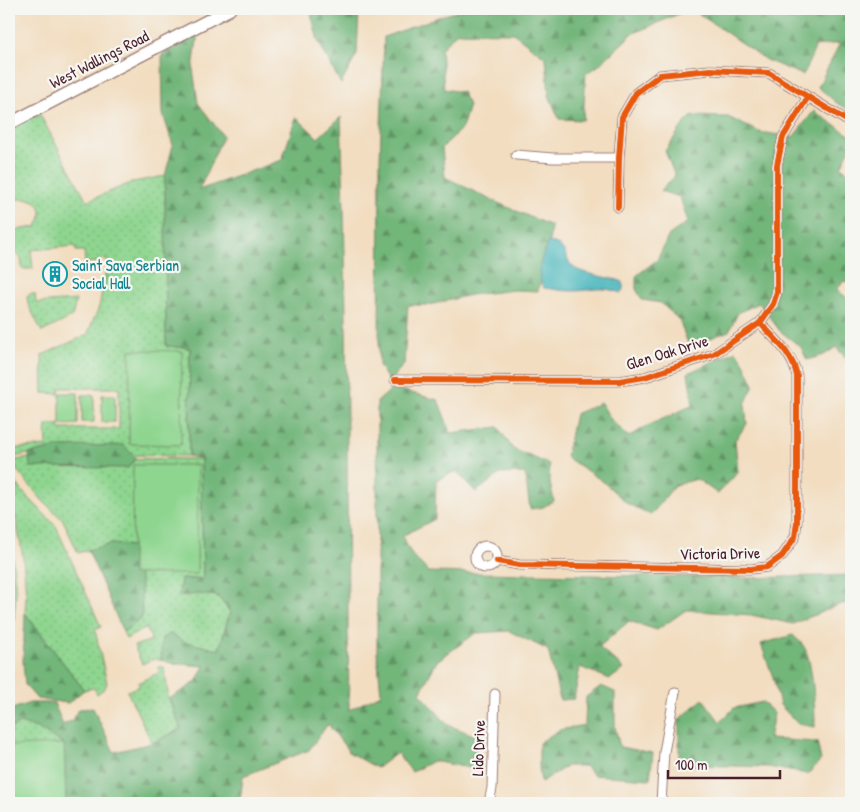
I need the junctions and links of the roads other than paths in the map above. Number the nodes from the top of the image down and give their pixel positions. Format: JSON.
{"nodes":[{"id":1,"x":230,"y":9,"type":"edge"},
{"id":2,"x":808,"y":97,"type":"junction"},
{"id":3,"x":851,"y":123,"type":"edge"},
{"id":4,"x":9,"y":124,"type":"edge"},
{"id":5,"x":516,"y":155,"type":"dead end"},
{"id":6,"x":619,"y":158,"type":"junction"},
{"id":7,"x":618,"y":207,"type":"dead end"},
{"id":8,"x":760,"y":323,"type":"junction"},
{"id":9,"x":395,"y":380,"type":"dead end"},
{"id":10,"x":497,"y":561,"type":"dead end"},
{"id":11,"x":675,"y":692,"type":"dead end"},
{"id":12,"x":495,"y":694,"type":"dead end"},
{"id":13,"x":489,"y":803,"type":"edge"},
{"id":14,"x":661,"y":803,"type":"edge"}],
"edges":[{"from":1,"to":4,"type":"street","name":"West Wallings Road"},
{"from":2,"to":3,"type":"street"},
{"from":2,"to":6,"type":"street"},
{"from":2,"to":8,"type":"street","name":"Glen Oak Drive"},
{"from":5,"to":6,"type":"street"},
{"from":6,"to":7,"type":"street"},
{"from":8,"to":9,"type":"street","name":"Glen Oak Drive"},
{"from":8,"to":10,"type":"street","name":"Victoria Drive"},
{"from":11,"to":14,"type":"street"},
{"from":12,"to":13,"type":"street","name":"Lido Drive"}]}
